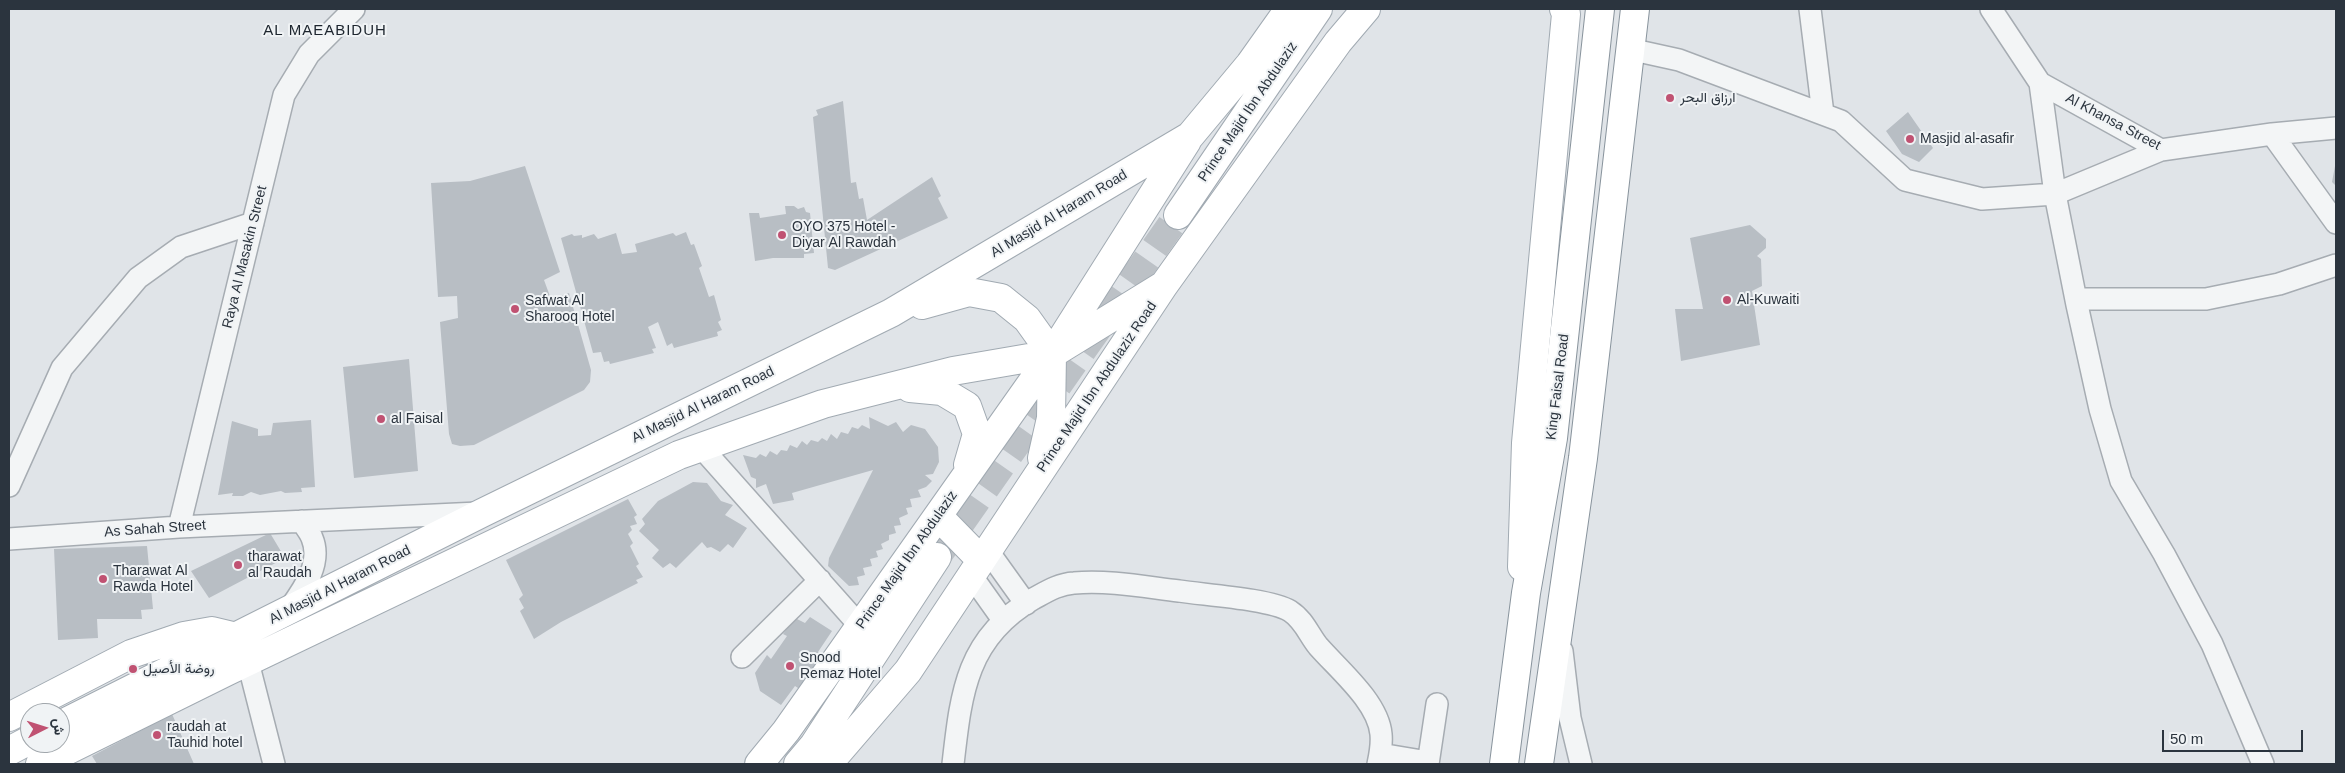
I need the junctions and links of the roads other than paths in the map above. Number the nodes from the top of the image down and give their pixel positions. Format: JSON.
{"nodes":[{"id":1,"x":354,"y":9,"type":"edge"},
{"id":2,"x":1289,"y":9,"type":"edge"},
{"id":3,"x":1318,"y":9,"type":"edge"},
{"id":4,"x":1366,"y":9,"type":"edge"},
{"id":5,"x":1374,"y":9,"type":"edge"},
{"id":6,"x":1600,"y":9,"type":"edge"},
{"id":7,"x":1634,"y":9,"type":"edge"},
{"id":8,"x":1810,"y":9,"type":"edge"},
{"id":9,"x":1991,"y":9,"type":"edge"},
{"id":10,"x":1566,"y":10,"type":"edge"},
{"id":11,"x":1338,"y":42,"type":"junction"},
{"id":12,"x":1629,"y":49,"type":"junction"},
{"id":13,"x":2040,"y":83,"type":"junction"},
{"id":14,"x":1823,"y":114,"type":"junction"},
{"id":15,"x":2336,"y":128,"type":"edge"},
{"id":16,"x":2272,"y":134,"type":"junction"},
{"id":17,"x":1190,"y":136,"type":"junction"},
{"id":18,"x":2161,"y":150,"type":"junction"},
{"id":19,"x":2055,"y":194,"type":"junction"},
{"id":20,"x":1178,"y":215,"type":"tunnel mouth"},
{"id":21,"x":253,"y":223,"type":"junction"},
{"id":22,"x":2336,"y":223,"type":"edge"},
{"id":23,"x":2336,"y":265,"type":"edge"},
{"id":24,"x":1164,"y":286,"type":"junction"},
{"id":25,"x":2076,"y":299,"type":"junction"},
{"id":26,"x":891,"y":313,"type":"junction"},
{"id":27,"x":1052,"y":354,"type":"junction"},
{"id":28,"x":893,"y":386,"type":"junction"},
{"id":29,"x":701,"y":447,"type":"junction"},
{"id":30,"x":1038,"y":474,"type":"junction"},
{"id":31,"x":963,"y":481,"type":"junction"},
{"id":32,"x":9,"y":486,"type":"edge"},
{"id":33,"x":482,"y":513,"type":"junction"},
{"id":34,"x":938,"y":516,"type":"junction"},
{"id":35,"x":302,"y":521,"type":"junction"},
{"id":36,"x":179,"y":527,"type":"junction"},
{"id":37,"x":9,"y":539,"type":"edge"},
{"id":38,"x":938,"y":558,"type":"tunnel mouth"},
{"id":39,"x":980,"y":562,"type":"junction"},
{"id":40,"x":820,"y":580,"type":"junction"},
{"id":41,"x":1026,"y":604,"type":"junction"},
{"id":42,"x":288,"y":611,"type":"junction"},
{"id":43,"x":1003,"y":620,"type":"junction"},
{"id":44,"x":860,"y":626,"type":"junction"},
{"id":45,"x":1559,"y":628,"type":"junction"},
{"id":46,"x":237,"y":637,"type":"junction"},
{"id":47,"x":1520,"y":642,"type":"junction"},
{"id":48,"x":742,"y":658,"type":"dead end"},
{"id":49,"x":248,"y":662,"type":"junction"},
{"id":50,"x":1437,"y":704,"type":"dead end"},
{"id":51,"x":9,"y":717,"type":"edge"},
{"id":52,"x":70,"y":720,"type":"edge"},
{"id":53,"x":1379,"y":759,"type":"edge"},
{"id":54,"x":1428,"y":763,"type":"edge"},
{"id":55,"x":40,"y":764,"type":"edge"},
{"id":56,"x":274,"y":764,"type":"edge"},
{"id":57,"x":759,"y":764,"type":"edge"},
{"id":58,"x":798,"y":764,"type":"edge"},
{"id":59,"x":828,"y":764,"type":"edge"},
{"id":60,"x":953,"y":764,"type":"edge"},
{"id":61,"x":1504,"y":764,"type":"edge"},
{"id":62,"x":1539,"y":764,"type":"edge"},
{"id":63,"x":1581,"y":764,"type":"edge"},
{"id":64,"x":2263,"y":764,"type":"edge"}],
"edges":[{"from":1,"to":21,"type":"street","name":"Raya Al Masakin Street"},
{"from":2,"to":17,"type":"main road","name":"Al Masjid Al Haram Road"},
{"from":3,"to":20,"type":"main road","name":"Prince Majid Ibn Abdulaziz"},
{"from":4,"to":11,"type":"main road","name":"Prince Majid Ibn Abdulaziz Road"},
{"from":5,"to":11,"type":"main road"},
{"from":6,"to":47,"type":"main road","name":"King Faisal Road"},
{"from":7,"to":12,"type":"main road"},
{"from":8,"to":14,"type":"street"},
{"from":9,"to":13,"type":"street","name":"Al Khansa Street"},
{"from":10,"to":47,"type":"main road"},
{"from":11,"to":24,"type":"main road","name":"Prince Majid Ibn Abdulaziz Road"},
{"from":12,"to":14,"type":"street"},
{"from":12,"to":45,"type":"main road"},
{"from":13,"to":18,"type":"street","name":"Al Khansa Street"},
{"from":13,"to":19,"type":"street"},
{"from":14,"to":19,"type":"street"},
{"from":15,"to":16,"type":"street","name":"Al Khansa Street"},
{"from":16,"to":18,"type":"street","name":"Al Khansa Street"},
{"from":16,"to":22,"type":"street"},
{"from":17,"to":26,"type":"main road","name":"Al Masjid Al Haram Road"},
{"from":17,"to":27,"type":"main road","name":"Prince Majid Ibn Abdulaziz"},
{"from":18,"to":19,"type":"street"},
{"from":19,"to":25,"type":"street"},
{"from":21,"to":32,"type":"street"},
{"from":21,"to":36,"type":"street","name":"Raya Al Masakin Street"},
{"from":23,"to":25,"type":"street"},
{"from":24,"to":27,"type":"main road","name":"Al Masjid Al Haram Road"},
{"from":24,"to":30,"type":"main road","name":"Prince Majid Ibn Abdulaziz Road"},
{"from":25,"to":64,"type":"street"},
{"from":26,"to":27,"type":"main road"},
{"from":26,"to":33,"type":"main road","name":"Al Masjid Al Haram Road"},
{"from":27,"to":28,"type":"main road","name":"Al Masjid Al Haram Road"},
{"from":27,"to":30,"type":"main road"},
{"from":27,"to":31,"type":"main road","name":"Prince Majid Ibn Abdulaziz"},
{"from":28,"to":29,"type":"main road","name":"Al Masjid Al Haram Road"},
{"from":28,"to":31,"type":"main road"},
{"from":29,"to":40,"type":"street"},
{"from":29,"to":49,"type":"main road","name":"Al Masjid Al Haram Road"},
{"from":30,"to":39,"type":"main road","name":"Prince Majid Ibn Abdulaziz Road"},
{"from":31,"to":34,"type":"main road","name":"Prince Majid Ibn Abdulaziz"},
{"from":33,"to":35,"type":"street","name":"As Sahah Street"},
{"from":33,"to":42,"type":"main road","name":"Al Masjid Al Haram Road"},
{"from":34,"to":39,"type":"main road"},
{"from":34,"to":44,"type":"main road","name":"Prince Majid Ibn Abdulaziz"},
{"from":35,"to":36,"type":"street","name":"As Sahah Street"},
{"from":35,"to":42,"type":"street"},
{"from":36,"to":37,"type":"street","name":"As Sahah Street"},
{"from":38,"to":58,"type":"main road","name":"Prince Majid Ibn Abdulaziz"},
{"from":39,"to":41,"type":"street"},
{"from":39,"to":43,"type":"street"},
{"from":39,"to":59,"type":"main road","name":"Prince Majid Ibn Abdulaziz Road"},
{"from":40,"to":44,"type":"street"},
{"from":40,"to":48,"type":"street"},
{"from":41,"to":43,"type":"street"},
{"from":41,"to":53,"type":"street"},
{"from":42,"to":46,"type":"main road","name":"Al Masjid Al Haram Road"},
{"from":43,"to":60,"type":"street"},
{"from":44,"to":57,"type":"main road","name":"Prince Majid Ibn Abdulaziz"},
{"from":45,"to":62,"type":"main road"},
{"from":45,"to":63,"type":"street"},
{"from":46,"to":51,"type":"main road"},
{"from":46,"to":52,"type":"main road","name":"Al Masjid Al Haram Road"},
{"from":47,"to":61,"type":"main road","name":"King Faisal Road"},
{"from":49,"to":55,"type":"main road","name":"Al Masjid Al Haram Road"},
{"from":49,"to":56,"type":"street"},
{"from":50,"to":54,"type":"street"},
{"from":53,"to":54,"type":"street"}]}
